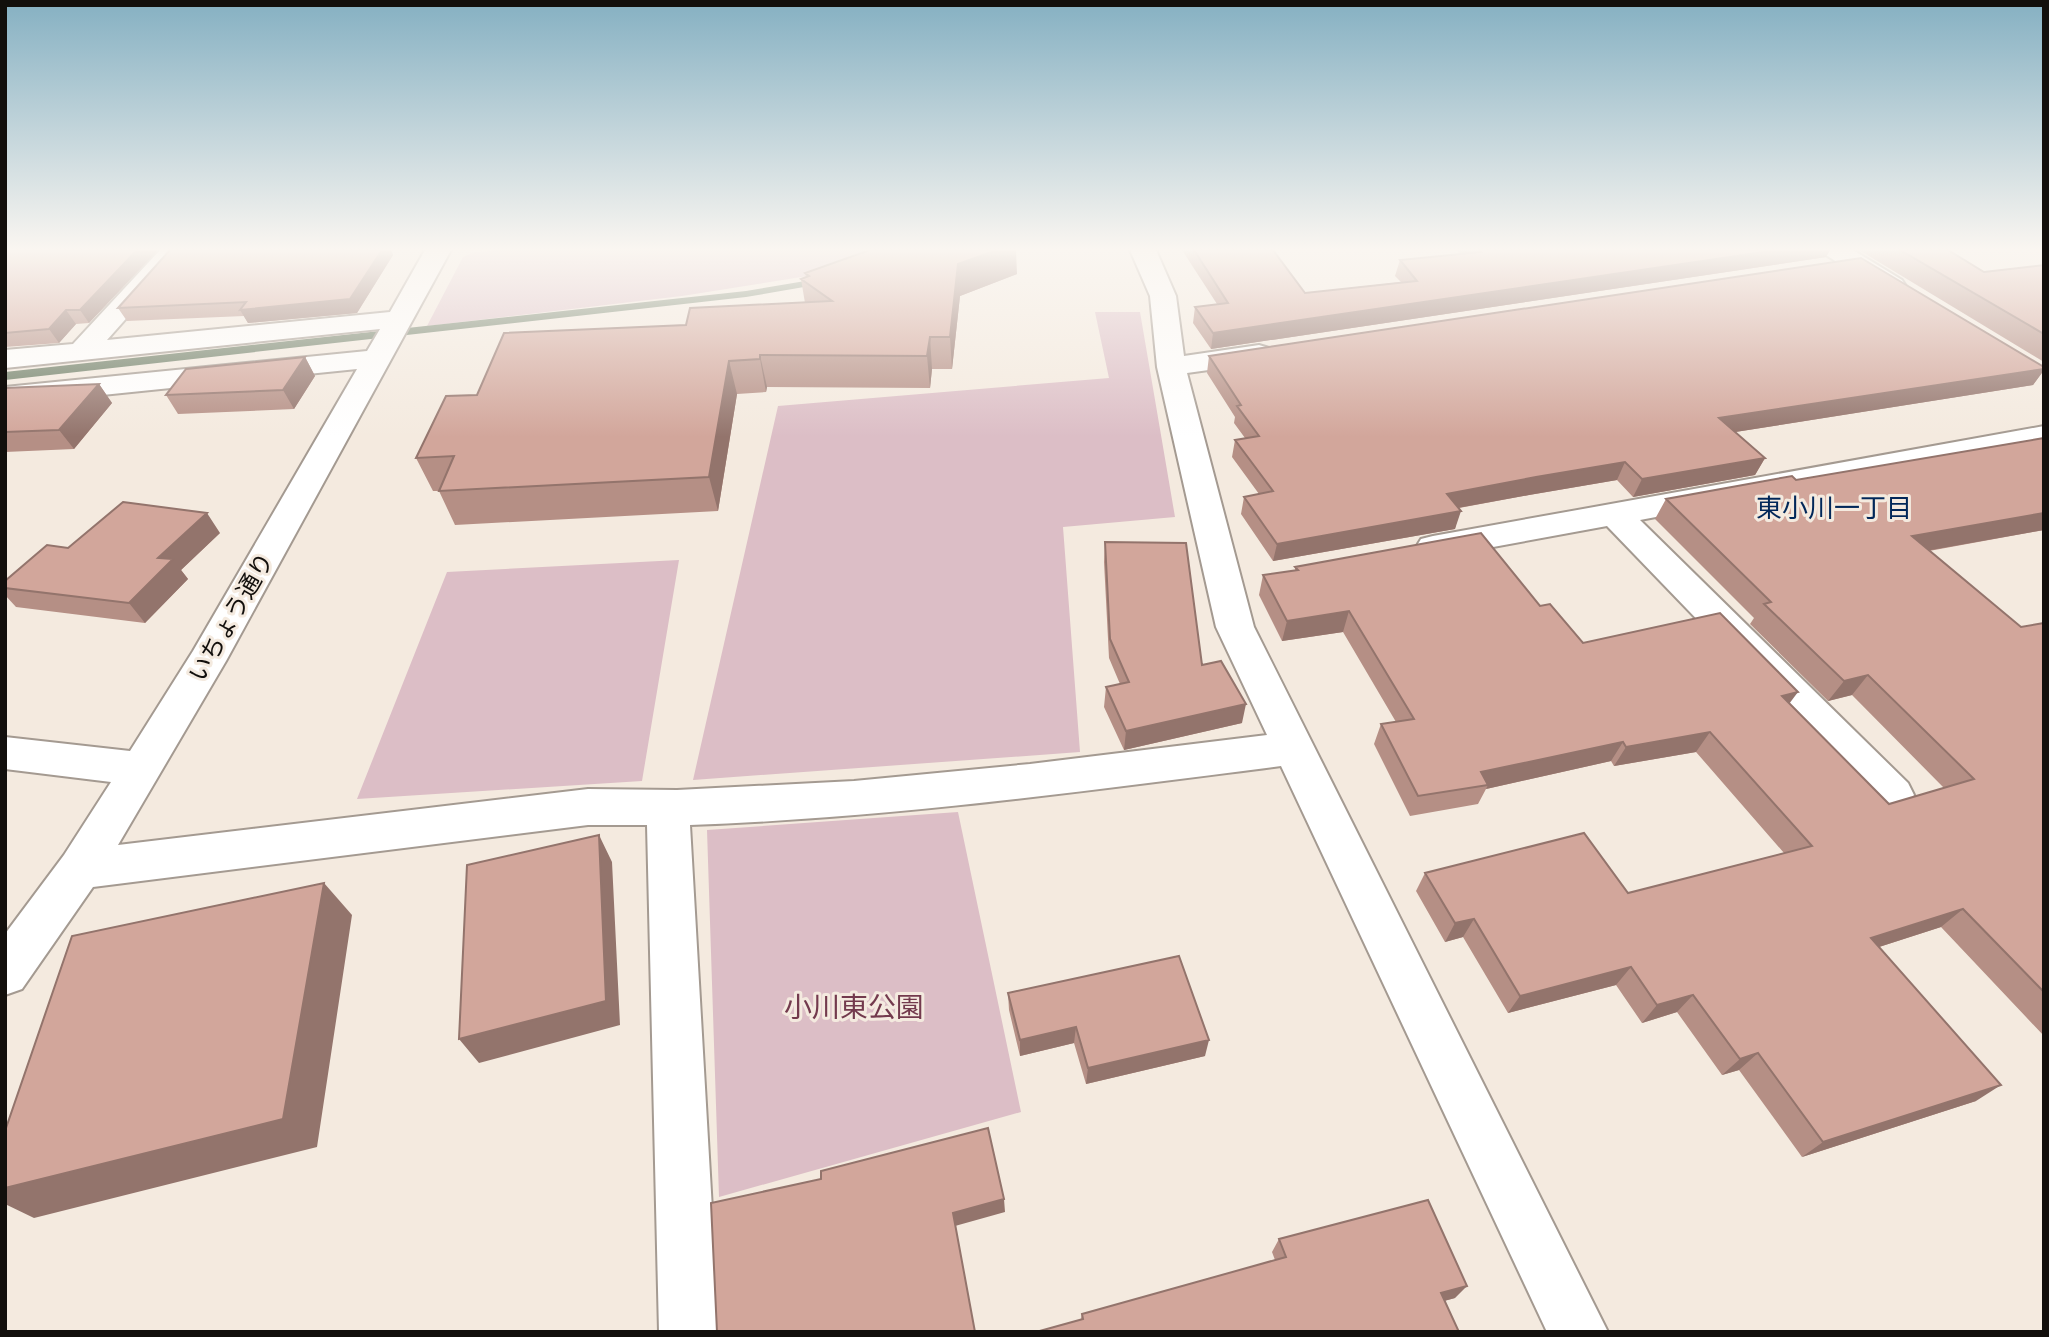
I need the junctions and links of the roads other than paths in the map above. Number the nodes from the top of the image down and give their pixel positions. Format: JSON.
{"nodes":[{"id":1,"x":117,"y":312,"type":"edge"},
{"id":2,"x":402,"y":312,"type":"edge"},
{"id":3,"x":1165,"y":312,"type":"edge"},
{"id":4,"x":397,"y":322,"type":"junction"},
{"id":5,"x":1283,"y":350,"type":"edge"},
{"id":6,"x":82,"y":351,"type":"junction"},
{"id":7,"x":379,"y":355,"type":"junction"},
{"id":8,"x":5,"y":359,"type":"edge"},
{"id":9,"x":1171,"y":367,"type":"junction"},
{"id":10,"x":5,"y":396,"type":"edge"},
{"id":11,"x":2044,"y":435,"type":"edge"},
{"id":12,"x":1614,"y":513,"type":"junction"},
{"id":13,"x":1400,"y":553,"type":"edge"},
{"id":14,"x":1294,"y":748,"type":"junction"},
{"id":15,"x":5,"y":753,"type":"edge"},
{"id":16,"x":142,"y":769,"type":"junction"},
{"id":17,"x":1893,"y":794,"type":"dead end"},
{"id":18,"x":668,"y":809,"type":"junction"},
{"id":19,"x":80,"y":869,"type":"junction"},
{"id":20,"x":5,"y":973,"type":"edge"},
{"id":21,"x":689,"y":1332,"type":"edge"},
{"id":22,"x":1578,"y":1332,"type":"edge"}],
"edges":[{"from":1,"to":6,"type":"street"},
{"from":2,"to":4,"type":"street","name":"いちょう通り"},
{"from":3,"to":9,"type":"street"},
{"from":4,"to":6,"type":"street"},
{"from":4,"to":7,"type":"street","name":"いちょう通り"},
{"from":5,"to":9,"type":"street"},
{"from":6,"to":8,"type":"street"},
{"from":7,"to":10,"type":"street"},
{"from":7,"to":16,"type":"street","name":"いちょう通り"},
{"from":9,"to":14,"type":"street"},
{"from":11,"to":12,"type":"street"},
{"from":12,"to":13,"type":"street"},
{"from":12,"to":17,"type":"street"},
{"from":14,"to":18,"type":"street"},
{"from":14,"to":22,"type":"street"},
{"from":15,"to":16,"type":"street"},
{"from":16,"to":19,"type":"street","name":"いちょう通り"},
{"from":18,"to":19,"type":"street"},
{"from":18,"to":21,"type":"street"},
{"from":19,"to":20,"type":"street","name":"いちょう通り"}]}
